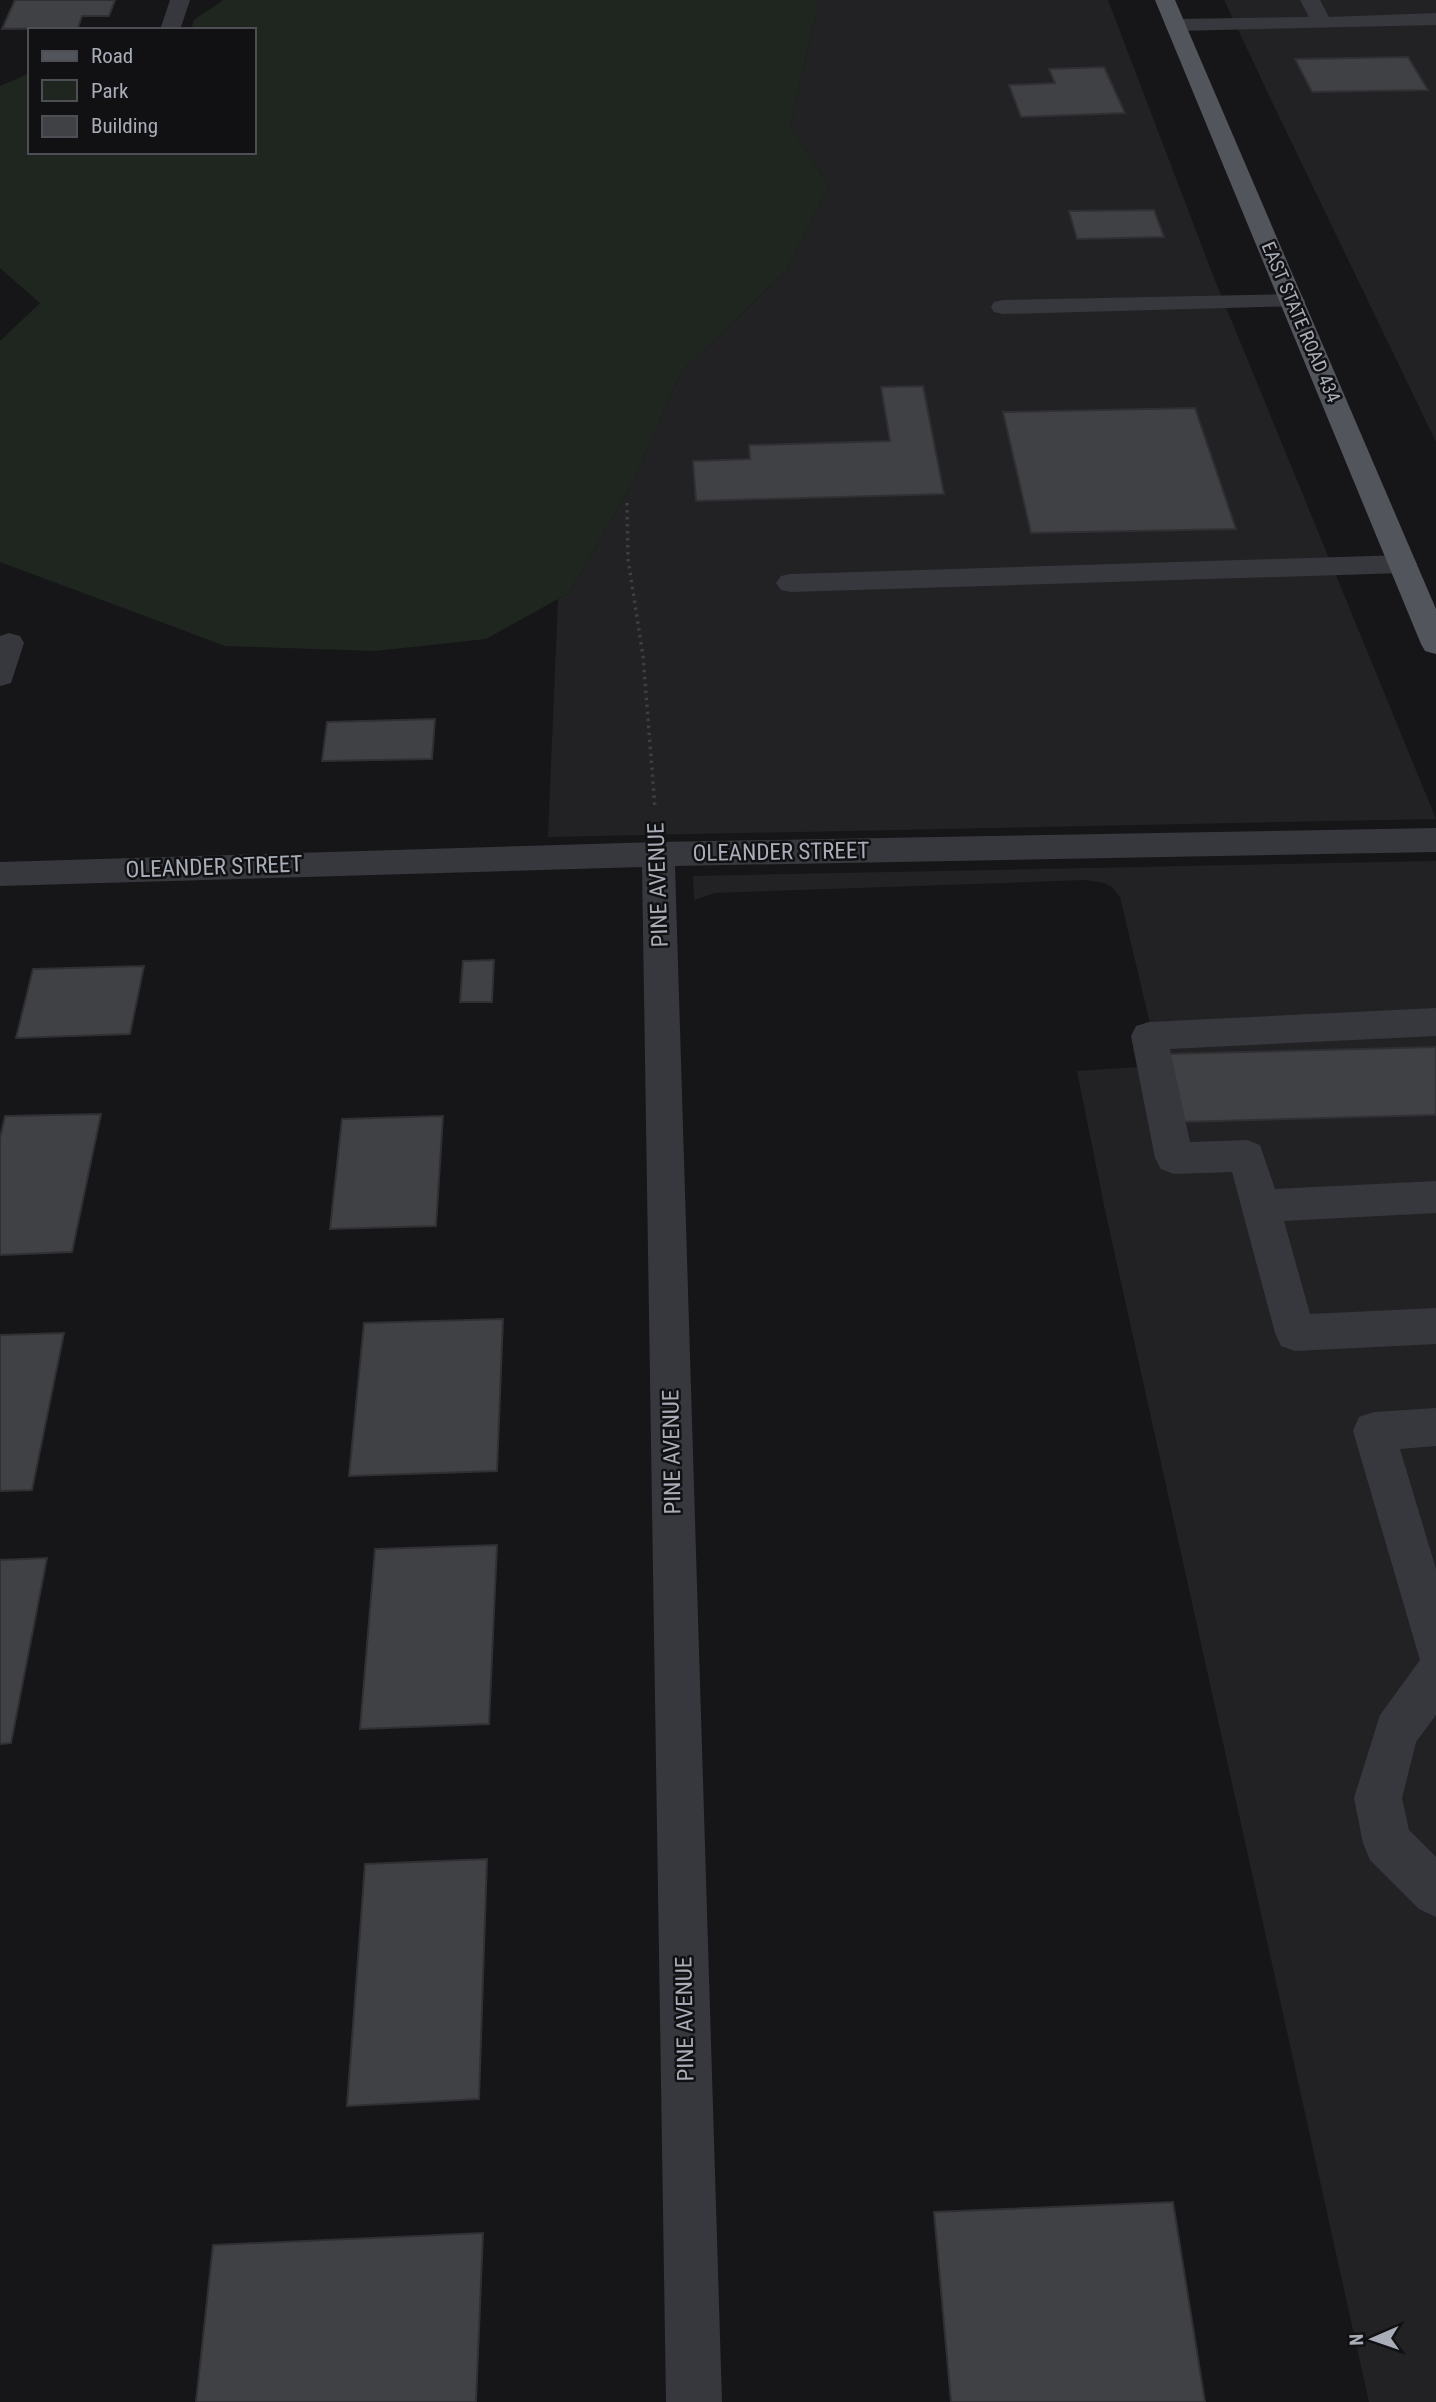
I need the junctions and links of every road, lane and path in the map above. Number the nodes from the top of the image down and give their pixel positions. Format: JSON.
{"nodes":[{"id":1,"x":180,"y":0,"type":"edge"},
{"id":2,"x":1165,"y":0,"type":"edge"},
{"id":3,"x":1310,"y":0,"type":"edge"},
{"id":4,"x":1436,"y":19,"type":"edge"},
{"id":5,"x":1322,"y":23,"type":"junction"},
{"id":6,"x":1175,"y":25,"type":"junction"},
{"id":7,"x":171,"y":28,"type":"edge"},
{"id":8,"x":1293,"y":300,"type":"junction"},
{"id":9,"x":1003,"y":307,"type":"dead end"},
{"id":10,"x":627,"y":503,"type":"dead end"},
{"id":11,"x":1403,"y":564,"type":"junction"},
{"id":12,"x":791,"y":583,"type":"dead end"},
{"id":13,"x":9,"y":643,"type":"dead end"},
{"id":14,"x":1436,"y":644,"type":"edge"},
{"id":15,"x":0,"y":676,"type":"edge"},
{"id":16,"x":1436,"y":840,"type":"edge"},
{"id":17,"x":659,"y":854,"type":"junction"},
{"id":18,"x":0,"y":874,"type":"edge"},
{"id":19,"x":1436,"y":1022,"type":"edge"},
{"id":20,"x":1436,"y":1198,"type":"edge"},
{"id":21,"x":1261,"y":1206,"type":"junction"},
{"id":22,"x":1436,"y":1326,"type":"edge"},
{"id":23,"x":1436,"y":1427,"type":"edge"},
{"id":24,"x":1436,"y":1645,"type":"edge"},
{"id":25,"x":1431,"y":1692,"type":"edge"},
{"id":26,"x":1436,"y":1892,"type":"edge"},
{"id":27,"x":694,"y":2402,"type":"edge"}],
"edges":[{"from":1,"to":7,"type":"street"},
{"from":2,"to":6,"type":"main road","name":"EAST STATE ROAD 434"},
{"from":3,"to":5,"type":"street"},
{"from":4,"to":5,"type":"street"},
{"from":5,"to":6,"type":"street"},
{"from":6,"to":8,"type":"main road","name":"EAST STATE ROAD 434"},
{"from":8,"to":9,"type":"street"},
{"from":8,"to":11,"type":"main road","name":"EAST STATE ROAD 434"},
{"from":10,"to":17,"type":"path","name":"PINE AVENUE"},
{"from":11,"to":12,"type":"street"},
{"from":11,"to":14,"type":"main road","name":"EAST STATE ROAD 434"},
{"from":13,"to":15,"type":"street"},
{"from":16,"to":17,"type":"street","name":"OLEANDER STREET"},
{"from":17,"to":18,"type":"street","name":"OLEANDER STREET"},
{"from":17,"to":27,"type":"street","name":"PINE AVENUE"},
{"from":19,"to":21,"type":"street"},
{"from":20,"to":21,"type":"street"},
{"from":21,"to":22,"type":"street"},
{"from":23,"to":24,"type":"street"},
{"from":25,"to":26,"type":"street"}]}
